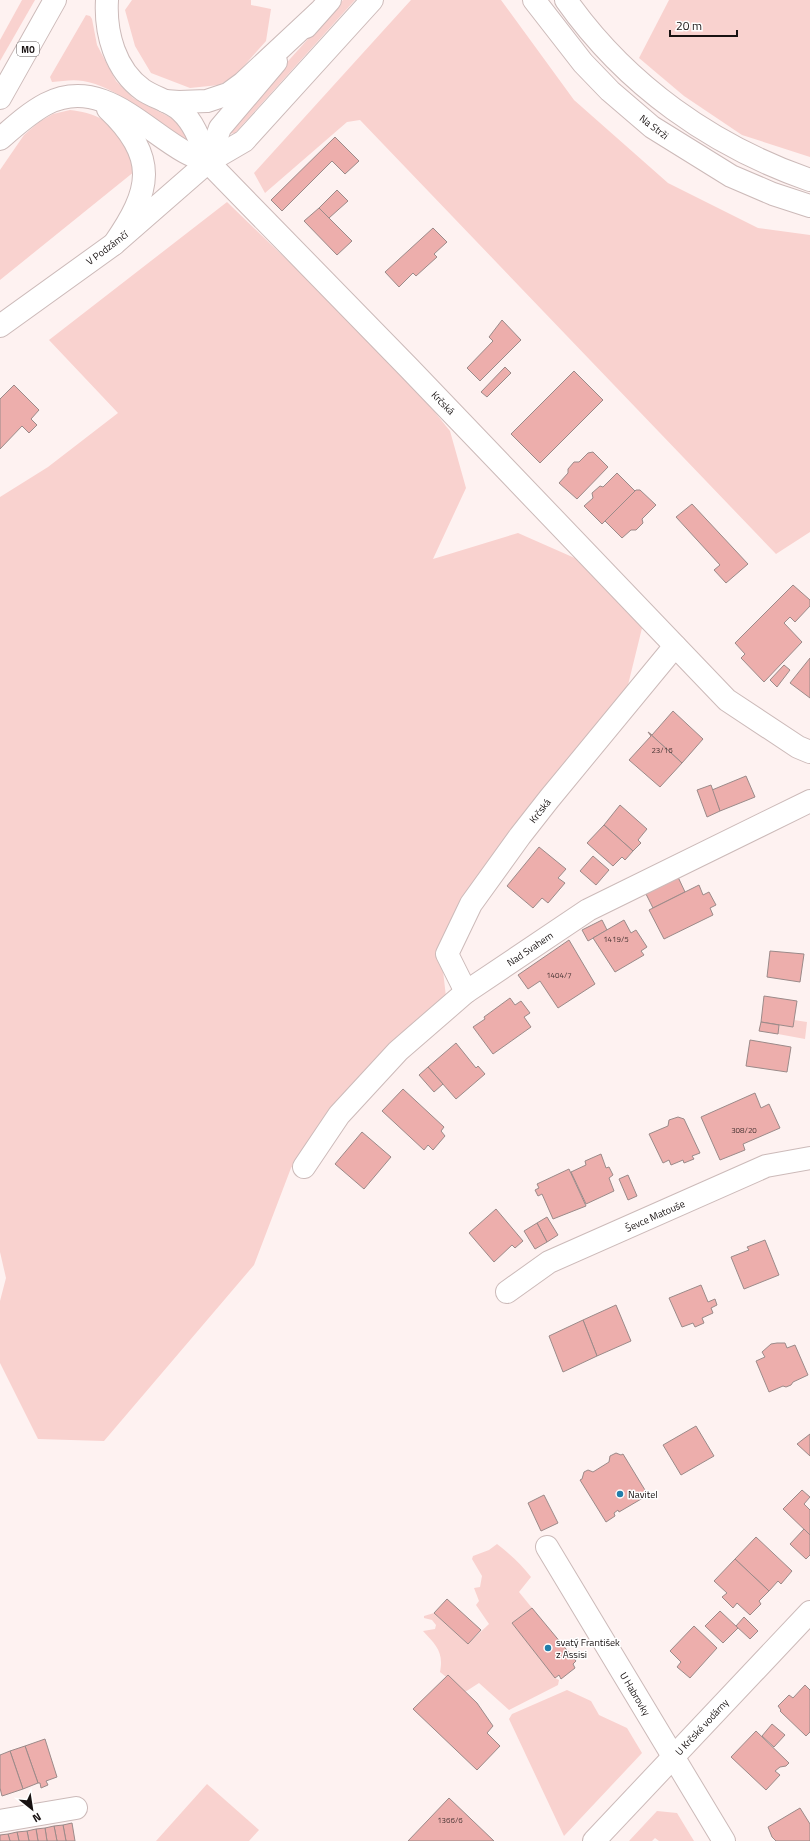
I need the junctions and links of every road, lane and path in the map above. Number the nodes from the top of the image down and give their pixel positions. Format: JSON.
{"nodes":[{"id":1,"x":55,"y":0,"type":"edge"},
{"id":2,"x":107,"y":0,"type":"edge"},
{"id":3,"x":372,"y":0,"type":"edge"},
{"id":4,"x":534,"y":0,"type":"edge"},
{"id":5,"x":566,"y":0,"type":"edge"},
{"id":6,"x":324,"y":7,"type":"edge"},
{"id":7,"x":89,"y":96,"type":"junction"},
{"id":8,"x":0,"y":98,"type":"edge"},
{"id":9,"x":166,"y":101,"type":"junction"},
{"id":10,"x":0,"y":139,"type":"edge"},
{"id":11,"x":208,"y":162,"type":"junction"},
{"id":12,"x":810,"y":180,"type":"edge"},
{"id":13,"x":810,"y":206,"type":"edge"},
{"id":14,"x":114,"y":244,"type":"junction"},
{"id":15,"x":0,"y":326,"type":"edge"},
{"id":16,"x":675,"y":646,"type":"junction"},
{"id":17,"x":810,"y":752,"type":"edge"},
{"id":18,"x":810,"y":801,"type":"edge"},
{"id":19,"x":466,"y":992,"type":"junction"},
{"id":20,"x":810,"y":1158,"type":"edge"},
{"id":21,"x":304,"y":1167,"type":"dead end"},
{"id":22,"x":507,"y":1292,"type":"dead end"},
{"id":23,"x":547,"y":1547,"type":"dead end"},
{"id":24,"x":810,"y":1612,"type":"edge"},
{"id":25,"x":673,"y":1757,"type":"junction"},
{"id":26,"x":76,"y":1808,"type":"dead end"},
{"id":27,"x":0,"y":1821,"type":"edge"},
{"id":28,"x":594,"y":1841,"type":"edge"},
{"id":29,"x":724,"y":1841,"type":"edge"}],
"edges":[{"from":1,"to":8,"type":"main road","number":"MO"},
{"from":2,"to":9,"type":"main road"},
{"from":3,"to":11,"type":"main road","name":"V Podzámčí"},
{"from":4,"to":13,"type":"main road","name":"Na Strži"},
{"from":5,"to":12,"type":"main road"},
{"from":6,"to":9,"type":"main road"},
{"from":6,"to":11,"type":"main road","name":"V Podzámčí"},
{"from":7,"to":10,"type":"main road"},
{"from":7,"to":11,"type":"main road"},
{"from":7,"to":14,"type":"main road"},
{"from":9,"to":11,"type":"main road"},
{"from":11,"to":14,"type":"main road","name":"V Podzámčí"},
{"from":11,"to":16,"type":"main road","name":"Krčská"},
{"from":14,"to":15,"type":"main road","name":"V Podzámčí"},
{"from":16,"to":17,"type":"main road","name":"Krčská"},
{"from":16,"to":19,"type":"main road","name":"Krčská"},
{"from":18,"to":19,"type":"main road","name":"Nad Svahem"},
{"from":19,"to":21,"type":"main road","name":"Nad Svahem"},
{"from":20,"to":22,"type":"main road","name":"Ševce Matouše"},
{"from":23,"to":25,"type":"main road","name":"U Habrovky"},
{"from":24,"to":25,"type":"main road","name":"U Krčské vodárny"},
{"from":25,"to":28,"type":"main road","name":"U Krčské vodárny"},
{"from":25,"to":29,"type":"main road","name":"U Habrovky"},
{"from":26,"to":27,"type":"main road"}]}
